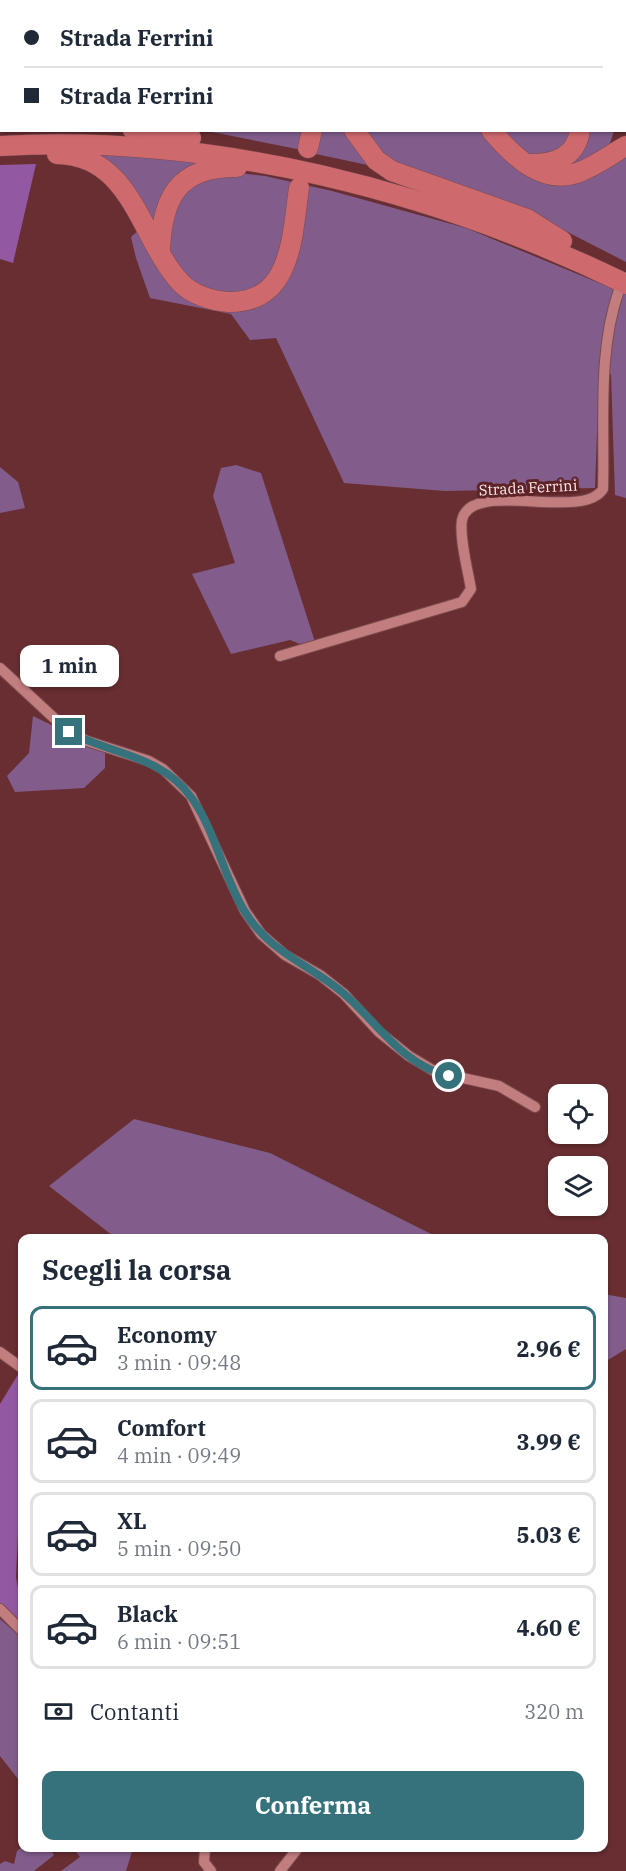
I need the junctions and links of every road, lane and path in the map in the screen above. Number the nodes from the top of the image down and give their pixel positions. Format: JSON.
{"nodes":[{"id":1,"x":146,"y":132,"type":"edge"},
{"id":2,"x":355,"y":132,"type":"edge"},
{"id":3,"x":493,"y":132,"type":"edge"},
{"id":4,"x":581,"y":132,"type":"edge"},
{"id":5,"x":616,"y":132,"type":"edge"},
{"id":6,"x":0,"y":146,"type":"edge"},
{"id":7,"x":626,"y":146,"type":"edge"},
{"id":8,"x":0,"y":154,"type":"edge"},
{"id":9,"x":608,"y":156,"type":"junction"},
{"id":10,"x":524,"y":164,"type":"junction"},
{"id":11,"x":299,"y":188,"type":"dead end"},
{"id":12,"x":394,"y":196,"type":"junction"},
{"id":13,"x":562,"y":241,"type":"junction"},
{"id":14,"x":160,"y":251,"type":"junction"},
{"id":15,"x":626,"y":270,"type":"edge"},
{"id":16,"x":623,"y":287,"type":"edge"},
{"id":17,"x":280,"y":656,"type":"dead end"},
{"id":18,"x":0,"y":668,"type":"edge"},
{"id":19,"x":535,"y":1107,"type":"dead end"},
{"id":20,"x":0,"y":1352,"type":"edge"},
{"id":21,"x":18,"y":1365,"type":"edge"},
{"id":22,"x":0,"y":1609,"type":"edge"},
{"id":23,"x":18,"y":1627,"type":"edge"},
{"id":24,"x":205,"y":1852,"type":"edge"},
{"id":25,"x":295,"y":1852,"type":"edge"},
{"id":26,"x":210,"y":1871,"type":"edge"},
{"id":27,"x":280,"y":1871,"type":"edge"}],
"edges":[{"from":1,"to":13,"type":"highway"},
{"from":2,"to":13,"type":"highway"},
{"from":3,"to":10,"type":"highway"},
{"from":4,"to":10,"type":"highway"},
{"from":5,"to":9,"type":"highway"},
{"from":6,"to":12,"type":"highway"},
{"from":7,"to":9,"type":"highway"},
{"from":8,"to":14,"type":"highway"},
{"from":9,"to":10,"type":"highway"},
{"from":11,"to":14,"type":"highway"},
{"from":12,"to":14,"type":"highway"},
{"from":12,"to":16,"type":"highway"},
{"from":13,"to":15,"type":"highway"},
{"from":16,"to":17,"type":"street","name":"Strada Ferrini"},
{"from":18,"to":19,"type":"street"},
{"from":20,"to":21,"type":"street"},
{"from":22,"to":23,"type":"street"},
{"from":24,"to":26,"type":"street"},
{"from":25,"to":27,"type":"street"}]}
